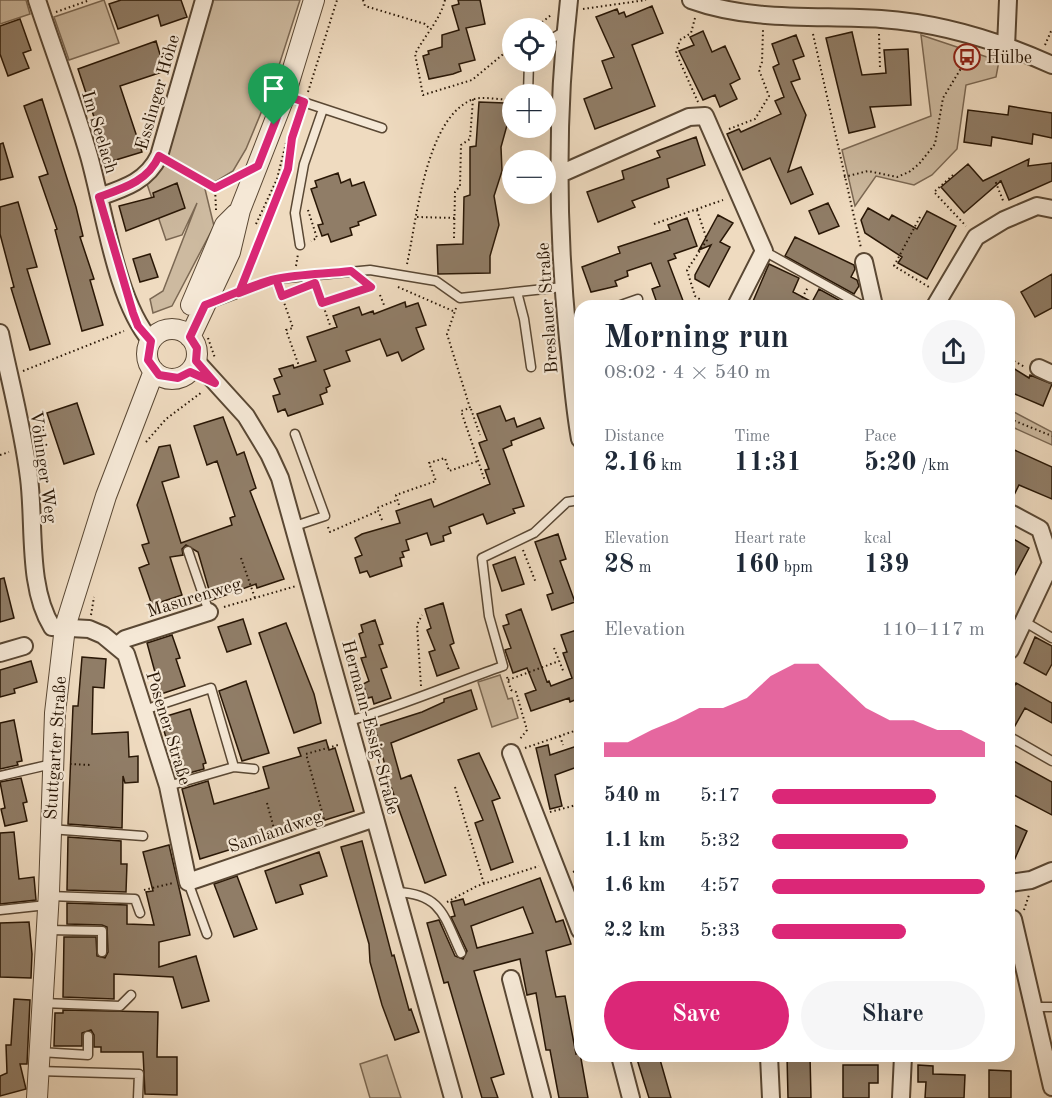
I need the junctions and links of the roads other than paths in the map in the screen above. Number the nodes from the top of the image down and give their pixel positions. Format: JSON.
{"nodes":[{"id":1,"x":37,"y":0,"type":"edge"},
{"id":2,"x":204,"y":0,"type":"edge"},
{"id":3,"x":314,"y":0,"type":"edge"},
{"id":4,"x":1008,"y":0,"type":"edge"},
{"id":5,"x":695,"y":2,"type":"edge"},
{"id":6,"x":569,"y":5,"type":"edge"},
{"id":7,"x":565,"y":31,"type":"junction"},
{"id":8,"x":556,"y":36,"type":"edge"},
{"id":9,"x":1006,"y":47,"type":"junction"},
{"id":10,"x":1052,"y":64,"type":"edge"},
{"id":11,"x":285,"y":95,"type":"junction"},
{"id":12,"x":323,"y":109,"type":"junction"},
{"id":13,"x":382,"y":128,"type":"dead end"},
{"id":14,"x":560,"y":174,"type":"junction"},
{"id":15,"x":99,"y":197,"type":"junction"},
{"id":16,"x":1052,"y":209,"type":"edge"},
{"id":17,"x":240,"y":210,"type":"junction"},
{"id":18,"x":300,"y":245,"type":"dead end"},
{"id":19,"x":764,"y":251,"type":"junction"},
{"id":20,"x":864,"y":262,"type":"road end"},
{"id":21,"x":351,"y":271,"type":"junction"},
{"id":22,"x":371,"y":287,"type":"road end"},
{"id":23,"x":563,"y":287,"type":"junction"},
{"id":24,"x":517,"y":292,"type":"junction"},
{"id":25,"x":638,"y":298,"type":"dead end"},
{"id":26,"x":633,"y":300,"type":"edge"},
{"id":27,"x":739,"y":300,"type":"edge"},
{"id":28,"x":852,"y":300,"type":"edge"},
{"id":29,"x":873,"y":300,"type":"edge"},
{"id":30,"x":938,"y":300,"type":"edge"},
{"id":31,"x":205,"y":305,"type":"junction"},
{"id":32,"x":574,"y":322,"type":"edge"},
{"id":33,"x":0,"y":333,"type":"edge"},
{"id":34,"x":185,"y":333,"type":"junction"},
{"id":35,"x":151,"y":341,"type":"junction"},
{"id":36,"x":3,"y":365,"type":"edge"},
{"id":37,"x":193,"y":367,"type":"junction"},
{"id":38,"x":531,"y":367,"type":"dead end"},
{"id":39,"x":160,"y":375,"type":"junction"},
{"id":40,"x":295,"y":434,"type":"dead end"},
{"id":41,"x":574,"y":501,"type":"edge"},
{"id":42,"x":1015,"y":516,"type":"edge"},
{"id":43,"x":295,"y":526,"type":"junction"},
{"id":44,"x":188,"y":552,"type":"dead end"},
{"id":45,"x":209,"y":612,"type":"joint"},
{"id":46,"x":1025,"y":622,"type":"junction"},
{"id":47,"x":66,"y":627,"type":"junction"},
{"id":48,"x":1052,"y":638,"type":"edge"},
{"id":49,"x":1015,"y":641,"type":"edge"},
{"id":50,"x":118,"y":645,"type":"junction"},
{"id":51,"x":24,"y":646,"type":"dead end"},
{"id":52,"x":0,"y":653,"type":"edge"},
{"id":53,"x":144,"y":710,"type":"junction"},
{"id":54,"x":349,"y":721,"type":"junction"},
{"id":55,"x":1015,"y":740,"type":"edge"},
{"id":56,"x":511,"y":753,"type":"road end"},
{"id":57,"x":1052,"y":761,"type":"edge"},
{"id":58,"x":52,"y":764,"type":"junction"},
{"id":59,"x":234,"y":767,"type":"junction"},
{"id":60,"x":254,"y":769,"type":"dead end"},
{"id":61,"x":0,"y":776,"type":"edge"},
{"id":62,"x":168,"y":786,"type":"junction"},
{"id":63,"x":375,"y":818,"type":"junction"},
{"id":64,"x":50,"y":829,"type":"junction"},
{"id":65,"x":143,"y":836,"type":"dead end"},
{"id":66,"x":1052,"y":871,"type":"edge"},
{"id":67,"x":1021,"y":881,"type":"edge"},
{"id":68,"x":188,"y":882,"type":"junction"},
{"id":69,"x":1052,"y":887,"type":"edge"},
{"id":70,"x":397,"y":892,"type":"junction"},
{"id":71,"x":48,"y":901,"type":"junction"},
{"id":72,"x":0,"y":910,"type":"edge"},
{"id":73,"x":140,"y":913,"type":"dead end"},
{"id":74,"x":574,"y":914,"type":"edge"},
{"id":75,"x":1015,"y":924,"type":"edge"},
{"id":76,"x":47,"y":930,"type":"junction"},
{"id":77,"x":207,"y":934,"type":"dead end"},
{"id":78,"x":102,"y":952,"type":"dead end"},
{"id":79,"x":461,"y":953,"type":"dead end"},
{"id":80,"x":512,"y":979,"type":"dead end"},
{"id":81,"x":131,"y":995,"type":"dead end"},
{"id":82,"x":43,"y":1002,"type":"junction"},
{"id":83,"x":1033,"y":1007,"type":"junction"},
{"id":84,"x":1052,"y":1007,"type":"edge"},
{"id":85,"x":88,"y":1036,"type":"dead end"},
{"id":86,"x":39,"y":1062,"type":"junction"},
{"id":87,"x":622,"y":1062,"type":"edge"},
{"id":88,"x":769,"y":1062,"type":"edge"},
{"id":89,"x":903,"y":1062,"type":"edge"},
{"id":90,"x":1052,"y":1087,"type":"edge"},
{"id":91,"x":37,"y":1098,"type":"edge"},
{"id":92,"x":138,"y":1098,"type":"edge"},
{"id":93,"x":453,"y":1098,"type":"edge"},
{"id":94,"x":542,"y":1098,"type":"edge"},
{"id":95,"x":631,"y":1098,"type":"edge"},
{"id":96,"x":771,"y":1098,"type":"edge"},
{"id":97,"x":900,"y":1098,"type":"edge"}],
"edges":[{"from":1,"to":15,"type":"street","name":"Im Seelach"},
{"from":2,"to":15,"type":"street","name":"Esslinger Höhe"},
{"from":3,"to":11,"type":"street"},
{"from":4,"to":9,"type":"street"},
{"from":5,"to":9,"type":"street"},
{"from":6,"to":7,"type":"street","name":"Breslauer Straße"},
{"from":7,"to":8,"type":"lane"},
{"from":7,"to":14,"type":"street","name":"Breslauer Straße"},
{"from":9,"to":10,"type":"street"},
{"from":11,"to":12,"type":"lane"},
{"from":11,"to":17,"type":"street"},
{"from":12,"to":13,"type":"lane"},
{"from":12,"to":18,"type":"lane"},
{"from":14,"to":19,"type":"street"},
{"from":14,"to":23,"type":"street","name":"Breslauer Straße"},
{"from":15,"to":35,"type":"street","name":"Im Seelach"},
{"from":16,"to":30,"type":"street"},
{"from":17,"to":31,"type":"street"},
{"from":17,"to":34,"type":"street"},
{"from":19,"to":27,"type":"street"},
{"from":19,"to":28,"type":"lane"},
{"from":20,"to":29,"type":"street"},
{"from":21,"to":22,"type":"lane"},
{"from":21,"to":24,"type":"lane"},
{"from":21,"to":31,"type":"lane"},
{"from":23,"to":24,"type":"lane"},
{"from":23,"to":32,"type":"street","name":"Breslauer Straße"},
{"from":24,"to":38,"type":"lane"},
{"from":25,"to":26,"type":"lane"},
{"from":31,"to":34,"type":"street"},
{"from":33,"to":36,"type":"street","name":"Vöhinger Weg"},
{"from":34,"to":35,"type":"street"},
{"from":34,"to":37,"type":"street"},
{"from":35,"to":39,"type":"street","name":"Stuttgarter Straße"},
{"from":36,"to":47,"type":"street","name":"Vöhinger Weg"},
{"from":37,"to":39,"type":"street"},
{"from":37,"to":43,"type":"street","name":"Hermann-Essig-Straße"},
{"from":39,"to":47,"type":"street","name":"Stuttgarter Straße"},
{"from":40,"to":43,"type":"lane"},
{"from":41,"to":54,"type":"lane"},
{"from":42,"to":46,"type":"street"},
{"from":43,"to":54,"type":"street","name":"Hermann-Essig-Straße"},
{"from":44,"to":45,"type":"lane"},
{"from":45,"to":50,"type":"street","name":"Masurenweg"},
{"from":46,"to":48,"type":"lane"},
{"from":46,"to":49,"type":"street"},
{"from":47,"to":50,"type":"street"},
{"from":47,"to":58,"type":"street","name":"Stuttgarter Straße"},
{"from":50,"to":53,"type":"street","name":"Posener Straße"},
{"from":51,"to":52,"type":"street"},
{"from":53,"to":59,"type":"lane"},
{"from":53,"to":62,"type":"street","name":"Posener Straße"},
{"from":54,"to":63,"type":"street","name":"Hermann-Essig-Straße"},
{"from":55,"to":57,"type":"lane"},
{"from":56,"to":74,"type":"street"},
{"from":58,"to":61,"type":"lane"},
{"from":58,"to":64,"type":"street","name":"Stuttgarter Straße"},
{"from":59,"to":60,"type":"lane"},
{"from":59,"to":62,"type":"lane"},
{"from":62,"to":68,"type":"street","name":"Posener Straße"},
{"from":63,"to":68,"type":"street","name":"Samlandweg"},
{"from":63,"to":70,"type":"street","name":"Hermann-Essig-Straße"},
{"from":64,"to":65,"type":"lane"},
{"from":64,"to":71,"type":"street","name":"Stuttgarter Straße"},
{"from":66,"to":67,"type":"street"},
{"from":67,"to":69,"type":"street"},
{"from":68,"to":77,"type":"lane"},
{"from":70,"to":79,"type":"lane"},
{"from":70,"to":93,"type":"street","name":"Hermann-Essig-Straße"},
{"from":71,"to":72,"type":"lane"},
{"from":71,"to":73,"type":"lane"},
{"from":71,"to":76,"type":"street","name":"Stuttgarter Straße"},
{"from":75,"to":83,"type":"street"},
{"from":76,"to":78,"type":"lane"},
{"from":76,"to":82,"type":"street","name":"Stuttgarter Straße"},
{"from":80,"to":94,"type":"street"},
{"from":81,"to":82,"type":"lane"},
{"from":82,"to":86,"type":"street","name":"Stuttgarter Straße"},
{"from":83,"to":84,"type":"lane"},
{"from":83,"to":90,"type":"street"},
{"from":85,"to":86,"type":"lane"},
{"from":86,"to":91,"type":"street","name":"Stuttgarter Straße"},
{"from":86,"to":92,"type":"lane"},
{"from":87,"to":95,"type":"street"},
{"from":88,"to":96,"type":"street"},
{"from":89,"to":97,"type":"street"}]}
